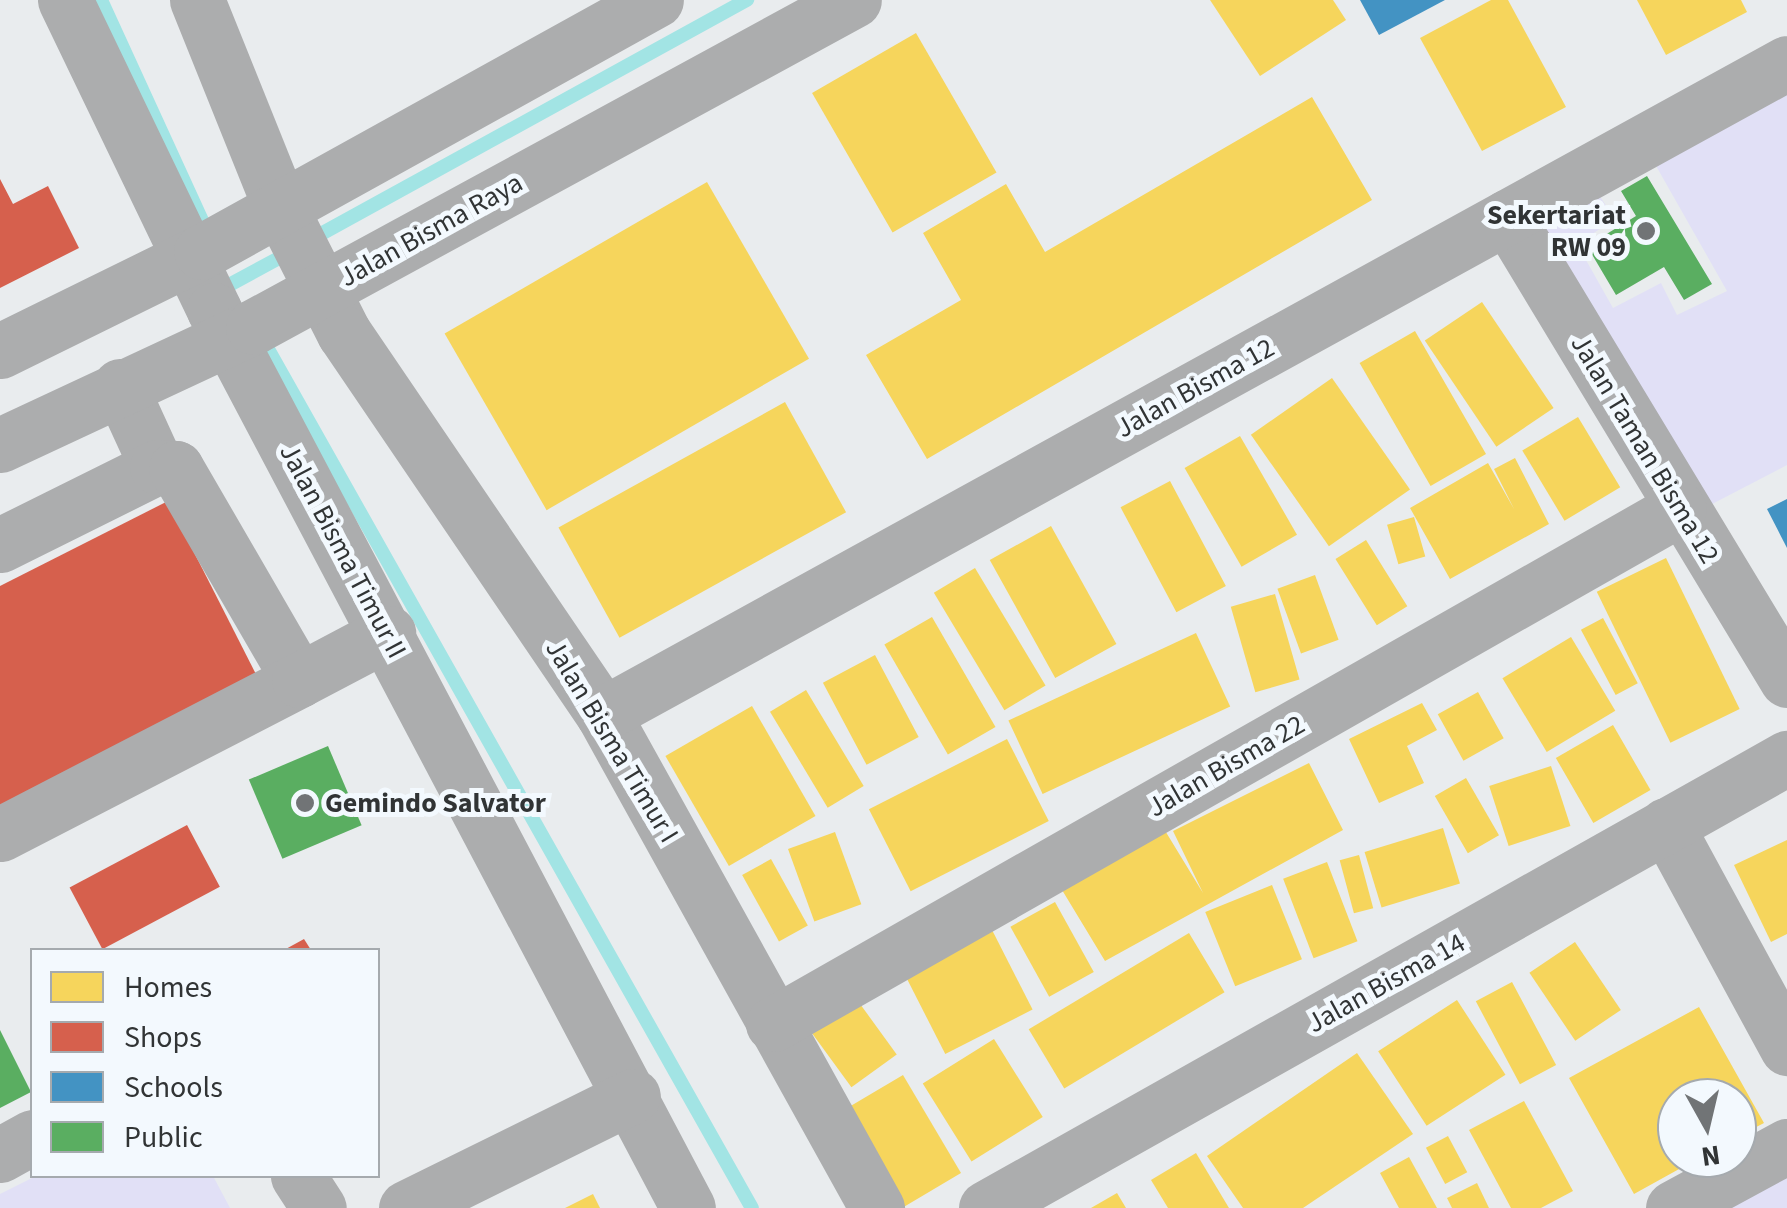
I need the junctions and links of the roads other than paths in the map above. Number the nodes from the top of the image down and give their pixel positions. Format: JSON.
{"nodes":[{"id":1,"x":65,"y":0,"type":"edge"},
{"id":2,"x":197,"y":0,"type":"edge"},
{"id":3,"x":656,"y":0,"type":"edge"},
{"id":4,"x":854,"y":0,"type":"edge"},
{"id":5,"x":1787,"y":63,"type":"edge"},
{"id":6,"x":278,"y":214,"type":"junction"},
{"id":7,"x":1507,"y":217,"type":"junction"},
{"id":8,"x":194,"y":255,"type":"junction"},
{"id":9,"x":312,"y":287,"type":"junction"},
{"id":10,"x":241,"y":332,"type":"junction"},
{"id":11,"x":0,"y":351,"type":"edge"},
{"id":12,"x":120,"y":386,"type":"junction"},
{"id":13,"x":0,"y":446,"type":"edge"},
{"id":14,"x":158,"y":467,"type":"junction"},
{"id":15,"x":1679,"y":508,"type":"junction"},
{"id":16,"x":0,"y":545,"type":"edge"},
{"id":17,"x":388,"y":633,"type":"junction"},
{"id":18,"x":299,"y":680,"type":"junction"},
{"id":19,"x":1787,"y":680,"type":"edge"},
{"id":20,"x":603,"y":714,"type":"junction"},
{"id":21,"x":1787,"y":758,"type":"edge"},
{"id":22,"x":1666,"y":826,"type":"junction"},
{"id":23,"x":0,"y":834,"type":"edge"},
{"id":24,"x":774,"y":1024,"type":"junction"},
{"id":25,"x":1787,"y":1048,"type":"edge"},
{"id":26,"x":632,"y":1096,"type":"junction"},
{"id":27,"x":30,"y":1138,"type":"edge"},
{"id":28,"x":1787,"y":1146,"type":"edge"},
{"id":29,"x":0,"y":1155,"type":"edge"},
{"id":30,"x":299,"y":1178,"type":"edge"},
{"id":31,"x":318,"y":1208,"type":"edge"},
{"id":32,"x":406,"y":1208,"type":"edge"},
{"id":33,"x":688,"y":1208,"type":"edge"},
{"id":34,"x":877,"y":1208,"type":"edge"},
{"id":35,"x":986,"y":1208,"type":"edge"},
{"id":36,"x":1673,"y":1208,"type":"edge"}],
"edges":[{"from":1,"to":8,"type":"street","name":"Jalan Bisma Timur II"},
{"from":2,"to":6,"type":"street","name":"Jalan Bisma Timur I"},
{"from":3,"to":6,"type":"street"},
{"from":4,"to":9,"type":"street","name":"Jalan Bisma Raya"},
{"from":5,"to":7,"type":"street","name":"Jalan Bisma 12"},
{"from":6,"to":8,"type":"street"},
{"from":6,"to":9,"type":"street","name":"Jalan Bisma Timur I"},
{"from":7,"to":15,"type":"street","name":"Jalan Taman Bisma 12"},
{"from":7,"to":20,"type":"street","name":"Jalan Bisma 12"},
{"from":8,"to":10,"type":"street","name":"Jalan Bisma Timur II"},
{"from":8,"to":11,"type":"street"},
{"from":9,"to":10,"type":"street","name":"Jalan Bisma Raya"},
{"from":9,"to":20,"type":"street","name":"Jalan Bisma Timur I"},
{"from":10,"to":12,"type":"street","name":"Jalan Bisma Raya"},
{"from":10,"to":17,"type":"street","name":"Jalan Bisma Timur II"},
{"from":12,"to":13,"type":"street","name":"Jalan Bisma Raya"},
{"from":12,"to":14,"type":"street"},
{"from":14,"to":16,"type":"street"},
{"from":14,"to":18,"type":"street"},
{"from":15,"to":19,"type":"street","name":"Jalan Taman Bisma 12"},
{"from":15,"to":24,"type":"street","name":"Jalan Bisma 22"},
{"from":17,"to":18,"type":"street"},
{"from":17,"to":26,"type":"street","name":"Jalan Bisma Timur II"},
{"from":18,"to":23,"type":"street"},
{"from":20,"to":24,"type":"street","name":"Jalan Bisma Timur I"},
{"from":21,"to":22,"type":"street","name":"Jalan Bisma 14"},
{"from":22,"to":25,"type":"street"},
{"from":22,"to":35,"type":"street","name":"Jalan Bisma 14"},
{"from":24,"to":34,"type":"street","name":"Jalan Bisma Timur I"},
{"from":26,"to":32,"type":"street"},
{"from":26,"to":33,"type":"street","name":"Jalan Bisma Timur II"},
{"from":27,"to":29,"type":"street"},
{"from":28,"to":36,"type":"street"},
{"from":30,"to":31,"type":"street"}]}
